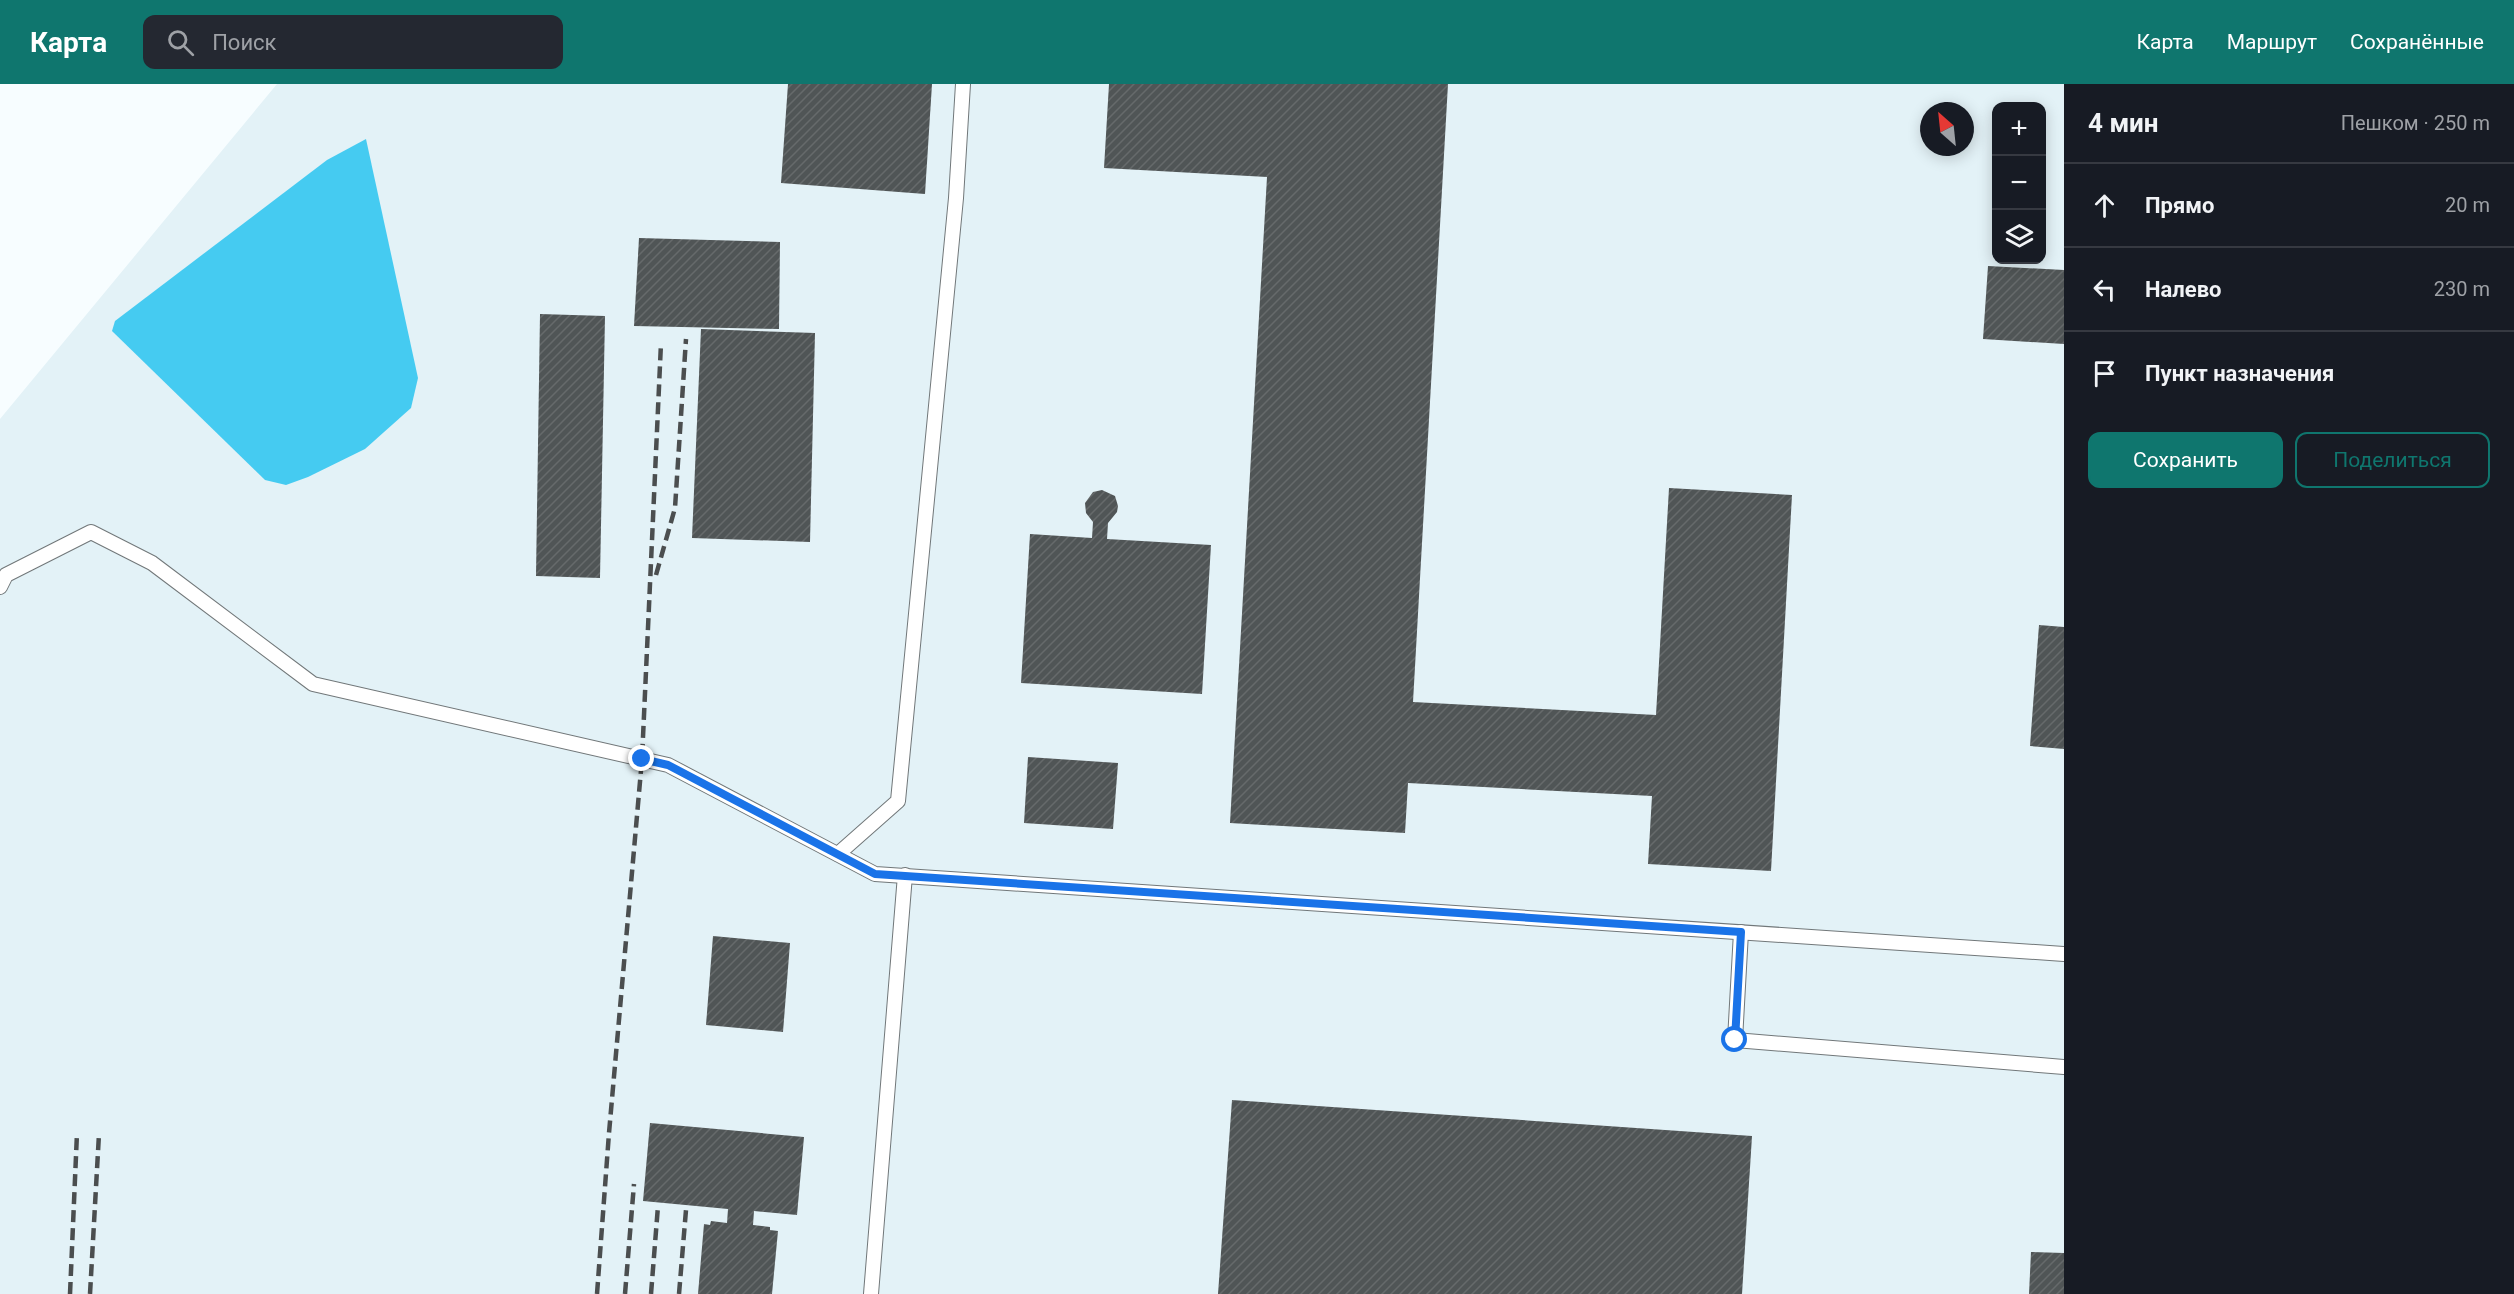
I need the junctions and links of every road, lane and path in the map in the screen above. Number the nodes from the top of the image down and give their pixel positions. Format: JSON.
{"nodes":[{"id":1,"x":963,"y":84,"type":"edge"},
{"id":2,"x":0,"y":588,"type":"edge"},
{"id":3,"x":838,"y":854,"type":"junction"},
{"id":4,"x":905,"y":875,"type":"junction"},
{"id":5,"x":1741,"y":932,"type":"junction"},
{"id":6,"x":2064,"y":954,"type":"edge"},
{"id":7,"x":2064,"y":1067,"type":"edge"},
{"id":8,"x":871,"y":1294,"type":"edge"}],
"edges":[{"from":1,"to":3,"type":"lane"},
{"from":2,"to":3,"type":"lane"},
{"from":3,"to":4,"type":"lane"},
{"from":4,"to":5,"type":"lane"},
{"from":4,"to":8,"type":"lane"},
{"from":5,"to":6,"type":"lane"},
{"from":5,"to":7,"type":"lane"}]}
